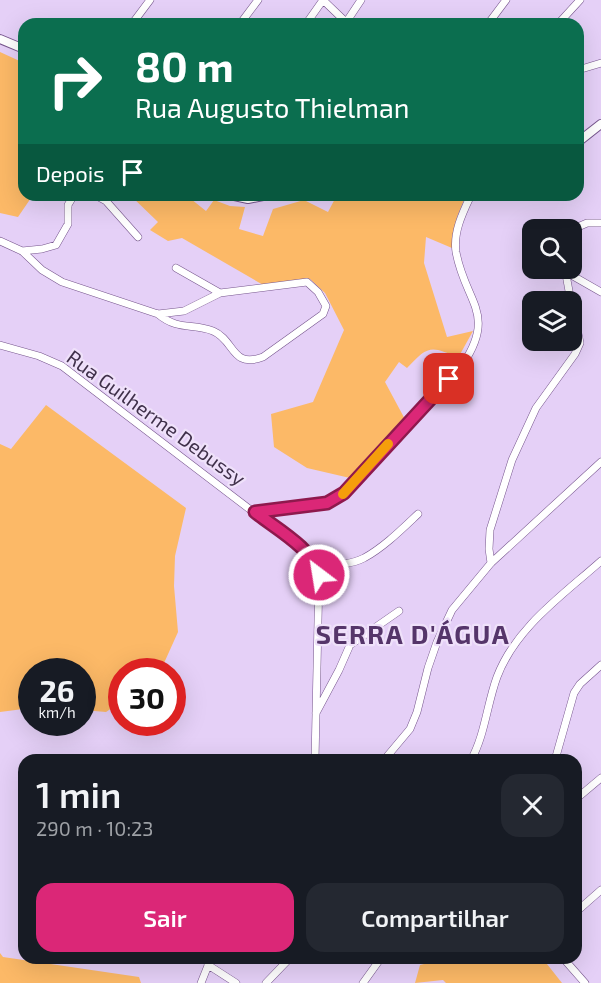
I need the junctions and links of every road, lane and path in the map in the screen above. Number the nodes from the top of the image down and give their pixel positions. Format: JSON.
{"nodes":[{"id":1,"x":150,"y":0,"type":"edge"},
{"id":2,"x":258,"y":0,"type":"edge"},
{"id":3,"x":323,"y":0,"type":"edge"},
{"id":4,"x":361,"y":0,"type":"edge"},
{"id":5,"x":506,"y":0,"type":"edge"},
{"id":6,"x":580,"y":0,"type":"edge"},
{"id":7,"x":136,"y":18,"type":"edge"},
{"id":8,"x":244,"y":18,"type":"edge"},
{"id":9,"x":310,"y":18,"type":"edge"},
{"id":10,"x":341,"y":18,"type":"edge"},
{"id":11,"x":349,"y":18,"type":"edge"},
{"id":12,"x":492,"y":18,"type":"edge"},
{"id":13,"x":564,"y":18,"type":"edge"},
{"id":14,"x":0,"y":39,"type":"edge"},
{"id":15,"x":18,"y":46,"type":"edge"},
{"id":16,"x":601,"y":63,"type":"edge"},
{"id":17,"x":584,"y":68,"type":"edge"},
{"id":18,"x":601,"y":124,"type":"edge"},
{"id":19,"x":584,"y":137,"type":"edge"},
{"id":20,"x":70,"y":201,"type":"edge"},
{"id":21,"x":106,"y":201,"type":"edge"},
{"id":22,"x":468,"y":201,"type":"edge"},
{"id":23,"x":601,"y":223,"type":"edge"},
{"id":24,"x":582,"y":225,"type":"edge"},
{"id":25,"x":138,"y":237,"type":"dead end"},
{"id":26,"x":0,"y":241,"type":"edge"},
{"id":27,"x":22,"y":251,"type":"junction"},
{"id":28,"x":176,"y":268,"type":"dead end"},
{"id":29,"x":580,"y":279,"type":"edge"},
{"id":30,"x":601,"y":292,"type":"edge"},
{"id":31,"x":220,"y":293,"type":"junction"},
{"id":32,"x":158,"y":314,"type":"junction"},
{"id":33,"x":0,"y":345,"type":"edge"},
{"id":34,"x":576,"y":351,"type":"edge"},
{"id":35,"x":601,"y":462,"type":"edge"},
{"id":36,"x":255,"y":512,"type":"junction"},
{"id":37,"x":418,"y":514,"type":"dead end"},
{"id":38,"x":601,"y":561,"type":"edge"},
{"id":39,"x":491,"y":563,"type":"junction"},
{"id":40,"x":318,"y":566,"type":"junction"},
{"id":41,"x":399,"y":611,"type":"dead end"},
{"id":42,"x":601,"y":665,"type":"edge"},
{"id":43,"x":316,"y":714,"type":"junction"},
{"id":44,"x":315,"y":754,"type":"edge"},
{"id":45,"x":389,"y":754,"type":"edge"},
{"id":46,"x":473,"y":754,"type":"edge"},
{"id":47,"x":557,"y":754,"type":"edge"},
{"id":48,"x":601,"y":778,"type":"edge"},
{"id":49,"x":582,"y":794,"type":"edge"},
{"id":50,"x":601,"y":890,"type":"edge"},
{"id":51,"x":582,"y":907,"type":"edge"},
{"id":52,"x":208,"y":964,"type":"edge"},
{"id":53,"x":212,"y":964,"type":"edge"},
{"id":54,"x":284,"y":964,"type":"edge"},
{"id":55,"x":377,"y":964,"type":"edge"},
{"id":56,"x":568,"y":964,"type":"edge"},
{"id":57,"x":201,"y":983,"type":"edge"},
{"id":58,"x":236,"y":983,"type":"edge"},
{"id":59,"x":266,"y":983,"type":"edge"},
{"id":60,"x":363,"y":983,"type":"edge"},
{"id":61,"x":585,"y":983,"type":"edge"}],
"edges":[{"from":1,"to":7,"type":"street"},
{"from":2,"to":8,"type":"street"},
{"from":3,"to":9,"type":"street"},
{"from":3,"to":10,"type":"street"},
{"from":4,"to":11,"type":"street"},
{"from":5,"to":12,"type":"street"},
{"from":6,"to":13,"type":"street"},
{"from":14,"to":15,"type":"street"},
{"from":16,"to":17,"type":"street"},
{"from":18,"to":19,"type":"street"},
{"from":20,"to":27,"type":"street"},
{"from":21,"to":25,"type":"street"},
{"from":22,"to":36,"type":"street"},
{"from":23,"to":24,"type":"street"},
{"from":26,"to":27,"type":"street"},
{"from":27,"to":32,"type":"street"},
{"from":28,"to":31,"type":"street"},
{"from":29,"to":30,"type":"street"},
{"from":31,"to":32,"type":"street"},
{"from":31,"to":32,"type":"street"},
{"from":33,"to":36,"type":"street","name":"Rua Guilherme Debussy"},
{"from":34,"to":39,"type":"street"},
{"from":35,"to":39,"type":"street"},
{"from":36,"to":40,"type":"street","name":"Rua Guilherme Debussy"},
{"from":37,"to":40,"type":"street"},
{"from":38,"to":46,"type":"street"},
{"from":39,"to":45,"type":"street"},
{"from":40,"to":43,"type":"street"},
{"from":41,"to":43,"type":"street"},
{"from":42,"to":47,"type":"street"},
{"from":43,"to":44,"type":"street"},
{"from":48,"to":49,"type":"street"},
{"from":50,"to":51,"type":"street"},
{"from":52,"to":57,"type":"street"},
{"from":53,"to":58,"type":"street"},
{"from":54,"to":59,"type":"street"},
{"from":55,"to":60,"type":"street"},
{"from":56,"to":61,"type":"street"}]}
